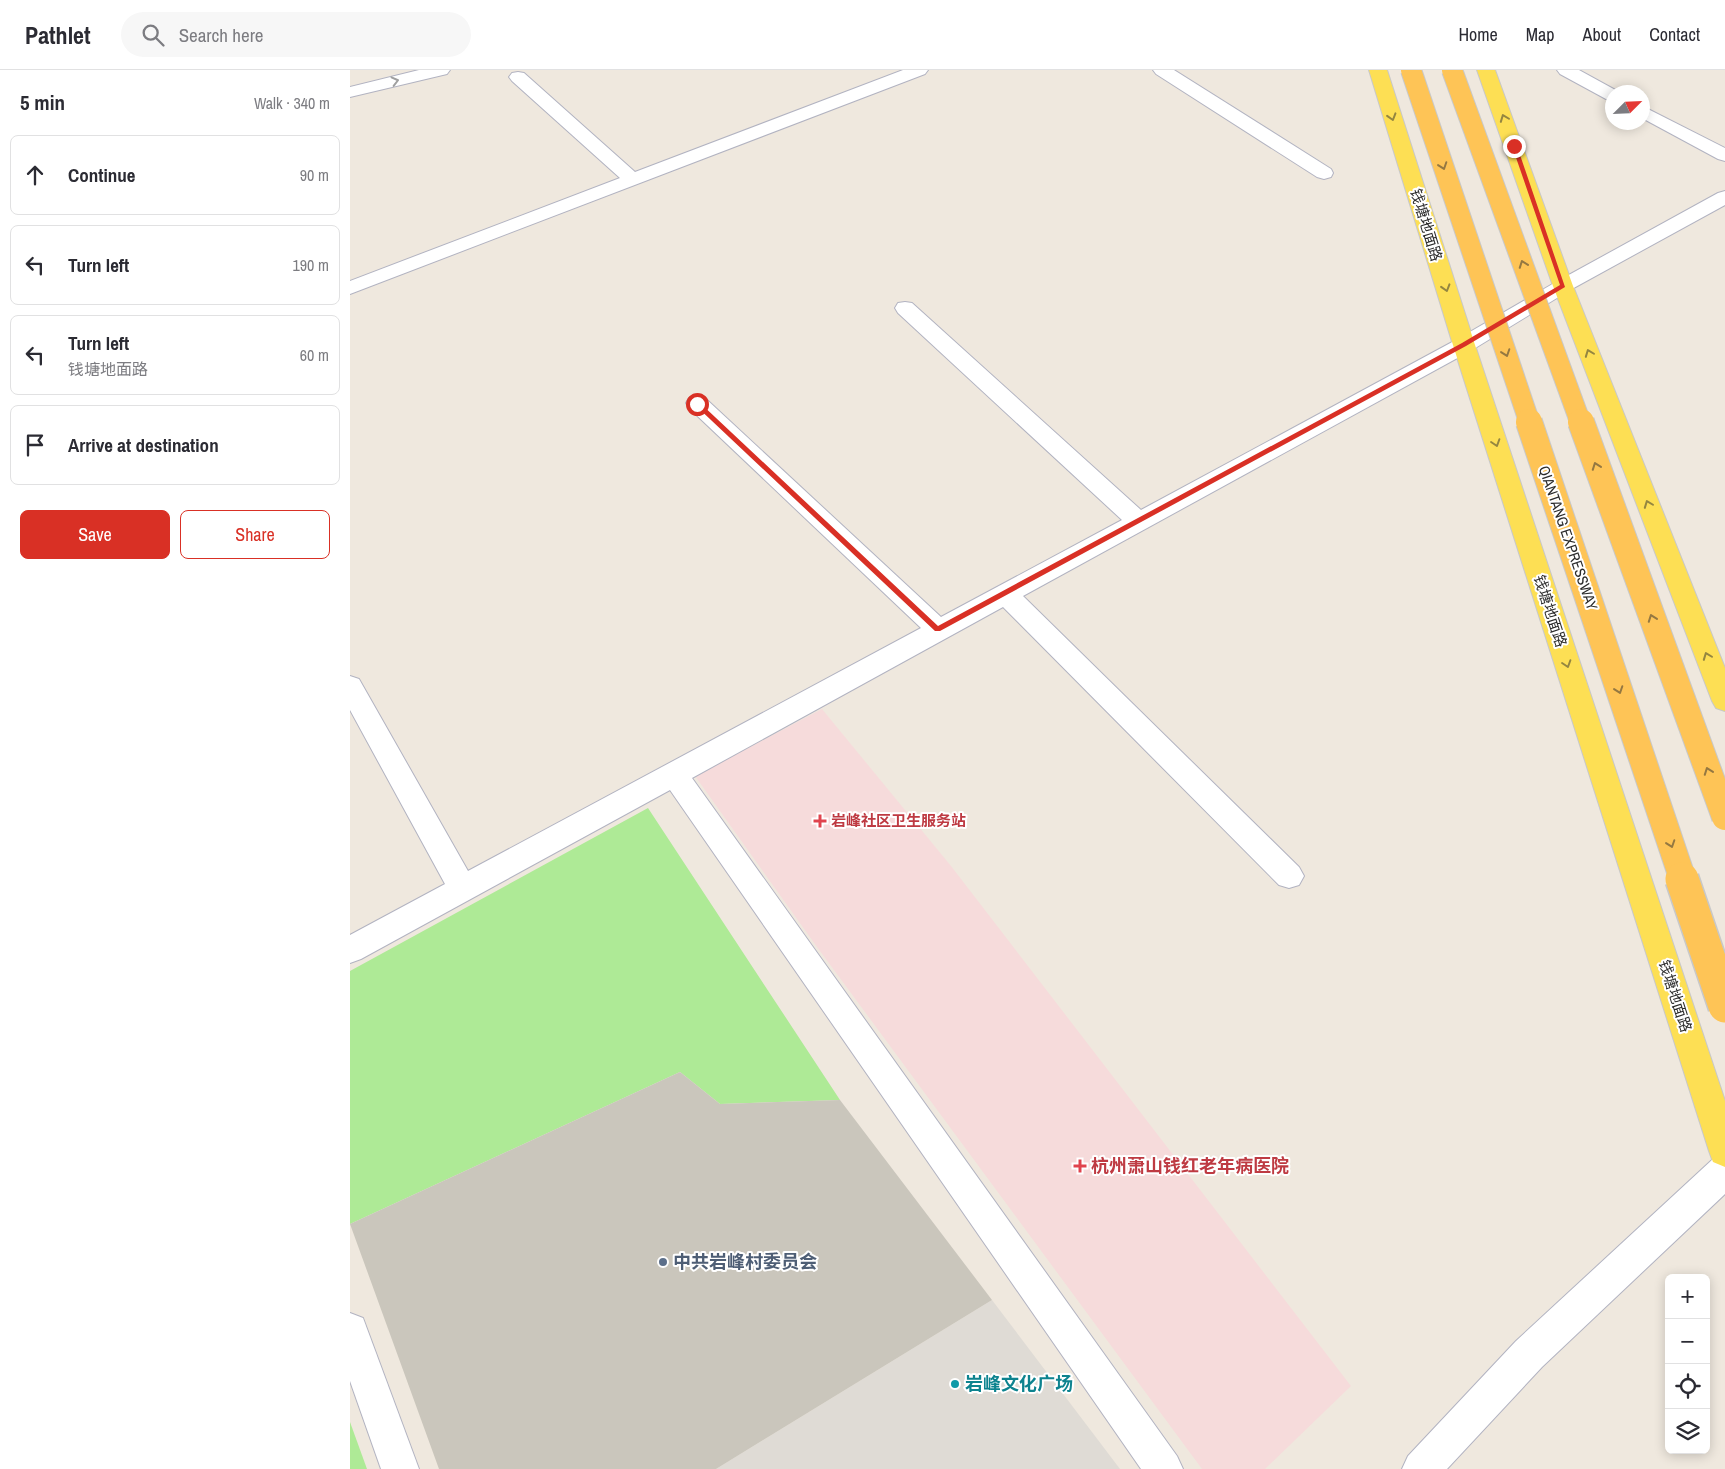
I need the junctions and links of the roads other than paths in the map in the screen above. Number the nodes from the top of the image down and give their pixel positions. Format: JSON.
{"nodes":[{"id":1,"x":441,"y":70,"type":"edge"},
{"id":2,"x":918,"y":70,"type":"edge"},
{"id":3,"x":1162,"y":70,"type":"edge"},
{"id":4,"x":1378,"y":70,"type":"edge"},
{"id":5,"x":1411,"y":70,"type":"edge"},
{"id":6,"x":1452,"y":70,"type":"edge"},
{"id":7,"x":1486,"y":70,"type":"edge"},
{"id":8,"x":1566,"y":70,"type":"edge"},
{"id":9,"x":518,"y":77,"type":"dead end"},
{"id":10,"x":1605,"y":91,"type":"edge"},
{"id":11,"x":350,"y":92,"type":"edge"},
{"id":12,"x":1650,"y":115,"type":"edge"},
{"id":13,"x":1725,"y":154,"type":"edge"},
{"id":14,"x":1324,"y":173,"type":"dead end"},
{"id":15,"x":633,"y":180,"type":"junction"},
{"id":16,"x":1725,"y":197,"type":"edge"},
{"id":17,"x":1563,"y":286,"type":"junction"},
{"id":18,"x":350,"y":288,"type":"edge"},
{"id":19,"x":905,"y":308,"type":"dead end"},
{"id":20,"x":1464,"y":345,"type":"junction"},
{"id":21,"x":697,"y":404,"type":"dead end"},
{"id":22,"x":1138,"y":521,"type":"junction"},
{"id":23,"x":1004,"y":593,"type":"junction"},
{"id":24,"x":938,"y":629,"type":"junction"},
{"id":25,"x":350,"y":686,"type":"edge"},
{"id":26,"x":1725,"y":701,"type":"edge"},
{"id":27,"x":674,"y":774,"type":"junction"},
{"id":28,"x":1725,"y":817,"type":"edge"},
{"id":29,"x":1289,"y":876,"type":"dead end"},
{"id":30,"x":463,"y":889,"type":"junction"},
{"id":31,"x":350,"y":950,"type":"edge"},
{"id":32,"x":1725,"y":1006,"type":"edge"},
{"id":33,"x":1725,"y":1151,"type":"edge"},
{"id":34,"x":1725,"y":1172,"type":"edge"},
{"id":35,"x":350,"y":1331,"type":"edge"},
{"id":36,"x":400,"y":1469,"type":"edge"},
{"id":37,"x":1164,"y":1469,"type":"edge"},
{"id":38,"x":1421,"y":1469,"type":"edge"}],
"edges":[{"from":11,"to":1,"type":"street","one_way":true},
{"from":2,"to":15,"type":"street"},
{"from":3,"to":14,"type":"street"},
{"from":4,"to":20,"type":"main road","name":"钱塘地面路","one_way":true},
{"from":5,"to":32,"type":"highway","name":"QIANTANG EXPRESSWAY","one_way":true,"bridge":true},
{"from":28,"to":6,"type":"highway","one_way":true,"bridge":true},
{"from":17,"to":7,"type":"main road","one_way":true},
{"from":8,"to":10,"type":"street"},
{"from":9,"to":15,"type":"street"},
{"from":12,"to":13,"type":"street"},
{"from":15,"to":18,"type":"street"},
{"from":16,"to":17,"type":"street"},
{"from":17,"to":20,"type":"street"},
{"from":26,"to":17,"type":"main road","one_way":true},
{"from":19,"to":22,"type":"street"},
{"from":20,"to":22,"type":"street"},
{"from":20,"to":33,"type":"main road","name":"钱塘地面路","one_way":true},
{"from":21,"to":24,"type":"street"},
{"from":22,"to":23,"type":"street"},
{"from":23,"to":24,"type":"street"},
{"from":23,"to":29,"type":"street"},
{"from":24,"to":27,"type":"street"},
{"from":25,"to":30,"type":"street"},
{"from":27,"to":30,"type":"street"},
{"from":27,"to":37,"type":"street"},
{"from":30,"to":31,"type":"street"},
{"from":34,"to":38,"type":"street"},
{"from":35,"to":36,"type":"street"}]}
